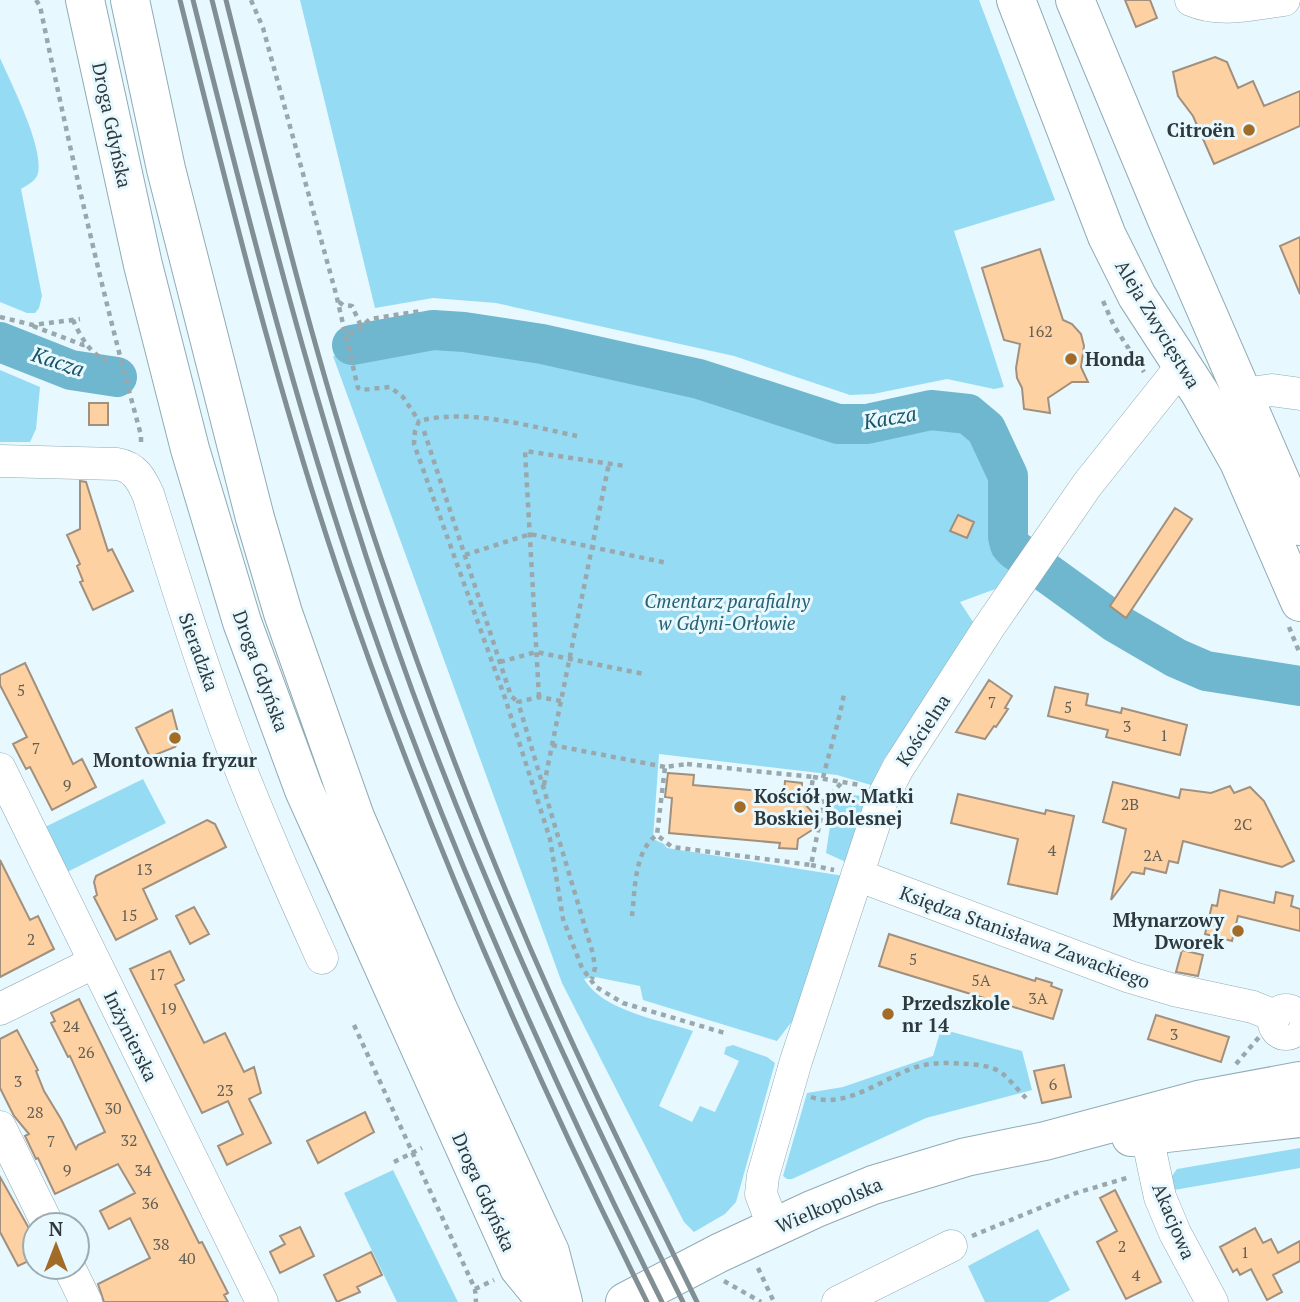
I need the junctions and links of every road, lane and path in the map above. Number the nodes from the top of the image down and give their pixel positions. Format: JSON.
{"nodes":[{"id":1,"x":36,"y":0,"type":"edge"},
{"id":2,"x":67,"y":0,"type":"edge"},
{"id":3,"x":85,"y":0,"type":"edge"},
{"id":4,"x":130,"y":0,"type":"edge"},
{"id":5,"x":251,"y":0,"type":"edge"},
{"id":6,"x":1016,"y":0,"type":"edge"},
{"id":7,"x":1075,"y":0,"type":"edge"},
{"id":8,"x":1191,"y":0,"type":"edge"},
{"id":9,"x":1284,"y":0,"type":"edge"},
{"id":10,"x":97,"y":55,"type":"junction"},
{"id":11,"x":338,"y":301,"type":"junction"},
{"id":12,"x":421,"y":311,"type":"dead end"},
{"id":13,"x":0,"y":317,"type":"edge"},
{"id":14,"x":73,"y":320,"type":"junction"},
{"id":15,"x":80,"y":320,"type":"dead end"},
{"id":16,"x":29,"y":325,"type":"junction"},
{"id":17,"x":361,"y":326,"type":"junction"},
{"id":18,"x":349,"y":334,"type":"dead end"},
{"id":19,"x":88,"y":344,"type":"junction"},
{"id":20,"x":112,"y":362,"type":"dead end"},
{"id":21,"x":1181,"y":367,"type":"junction"},
{"id":22,"x":1244,"y":394,"type":"junction"},
{"id":23,"x":1300,"y":394,"type":"edge"},
{"id":24,"x":419,"y":421,"type":"junction"},
{"id":25,"x":424,"y":431,"type":"dead end"},
{"id":26,"x":577,"y":436,"type":"dead end"},
{"id":27,"x":140,"y":448,"type":"dead end"},
{"id":28,"x":0,"y":461,"type":"edge"},
{"id":29,"x":609,"y":463,"type":"junction"},
{"id":30,"x":625,"y":466,"type":"dead end"},
{"id":31,"x":1300,"y":526,"type":"edge"},
{"id":32,"x":530,"y":534,"type":"junction"},
{"id":33,"x":592,"y":547,"type":"junction"},
{"id":34,"x":465,"y":555,"type":"junction"},
{"id":35,"x":667,"y":562,"type":"dead end"},
{"id":36,"x":1300,"y":602,"type":"edge"},
{"id":37,"x":536,"y":652,"type":"junction"},
{"id":38,"x":569,"y":659,"type":"junction"},
{"id":39,"x":500,"y":662,"type":"junction"},
{"id":40,"x":644,"y":674,"type":"dead end"},
{"id":41,"x":844,"y":694,"type":"dead end"},
{"id":42,"x":539,"y":697,"type":"junction"},
{"id":43,"x":561,"y":701,"type":"junction"},
{"id":44,"x":518,"y":702,"type":"junction"},
{"id":45,"x":552,"y":745,"type":"junction"},
{"id":46,"x":665,"y":766,"type":"junction"},
{"id":47,"x":0,"y":769,"type":"edge"},
{"id":48,"x":813,"y":777,"type":"junction"},
{"id":49,"x":823,"y":778,"type":"junction"},
{"id":50,"x":843,"y":780,"type":"junction"},
{"id":51,"x":544,"y":788,"type":"junction"},
{"id":52,"x":870,"y":788,"type":"dead end"},
{"id":53,"x":824,"y":802,"type":"junction"},
{"id":54,"x":10,"y":815,"type":"edge"},
{"id":55,"x":657,"y":835,"type":"junction"},
{"id":56,"x":857,"y":876,"type":"junction"},
{"id":57,"x":632,"y":916,"type":"dead end"},
{"id":58,"x":322,"y":958,"type":"dead end"},
{"id":59,"x":95,"y":962,"type":"junction"},
{"id":60,"x":592,"y":981,"type":"junction"},
{"id":61,"x":0,"y":1009,"type":"edge"},
{"id":62,"x":1274,"y":1020,"type":"joint"},
{"id":63,"x":354,"y":1025,"type":"dead end"},
{"id":64,"x":728,"y":1034,"type":"dead end"},
{"id":65,"x":1235,"y":1066,"type":"dead end"},
{"id":66,"x":1300,"y":1081,"type":"edge"},
{"id":67,"x":804,"y":1094,"type":"dead end"},
{"id":68,"x":1026,"y":1098,"type":"dead end"},
{"id":69,"x":1300,"y":1118,"type":"edge"},
{"id":70,"x":0,"y":1127,"type":"edge"},
{"id":71,"x":1147,"y":1136,"type":"junction"},
{"id":72,"x":1045,"y":1141,"type":"junction"},
{"id":73,"x":422,"y":1148,"type":"dead end"},
{"id":74,"x":411,"y":1153,"type":"junction"},
{"id":75,"x":394,"y":1162,"type":"dead end"},
{"id":76,"x":1138,"y":1176,"type":"dead end"},
{"id":77,"x":41,"y":1211,"type":"edge"},
{"id":78,"x":774,"y":1227,"type":"junction"},
{"id":79,"x":951,"y":1246,"type":"joint"},
{"id":80,"x":758,"y":1267,"type":"dead end"},
{"id":81,"x":720,"y":1279,"type":"dead end"},
{"id":82,"x":494,"y":1280,"type":"dead end"},
{"id":83,"x":76,"y":1281,"type":"edge"},
{"id":84,"x":475,"y":1289,"type":"junction"},
{"id":85,"x":86,"y":1302,"type":"edge"},
{"id":86,"x":261,"y":1302,"type":"edge"},
{"id":87,"x":476,"y":1302,"type":"edge"},
{"id":88,"x":547,"y":1302,"type":"edge"},
{"id":89,"x":563,"y":1302,"type":"edge"},
{"id":90,"x":625,"y":1302,"type":"edge"},
{"id":91,"x":761,"y":1302,"type":"edge"},
{"id":92,"x":774,"y":1302,"type":"edge"},
{"id":93,"x":838,"y":1302,"type":"edge"},
{"id":94,"x":1212,"y":1302,"type":"edge"}],
"edges":[{"from":1,"to":27,"type":"path"},
{"from":2,"to":10,"type":"main road"},
{"from":3,"to":10,"type":"main road","name":"Droga Gdyńska"},
{"from":4,"to":89,"type":"main road","name":"Droga Gdyńska"},
{"from":5,"to":11,"type":"path"},
{"from":6,"to":21,"type":"main road","name":"Aleja Zwycięstwa"},
{"from":7,"to":22,"type":"main road"},
{"from":8,"to":9,"type":"street"},
{"from":10,"to":88,"type":"main road","name":"Droga Gdyńska"},
{"from":11,"to":17,"type":"path"},
{"from":11,"to":24,"type":"path"},
{"from":12,"to":17,"type":"path"},
{"from":13,"to":16,"type":"path"},
{"from":14,"to":15,"type":"path"},
{"from":14,"to":16,"type":"path"},
{"from":14,"to":19,"type":"path"},
{"from":16,"to":19,"type":"path"},
{"from":17,"to":18,"type":"path"},
{"from":19,"to":20,"type":"path"},
{"from":21,"to":36,"type":"main road","name":"Aleja Zwycięstwa"},
{"from":21,"to":56,"type":"street","name":"Kościelna"},
{"from":22,"to":23,"type":"street"},
{"from":22,"to":31,"type":"main road"},
{"from":24,"to":26,"type":"path"},
{"from":24,"to":60,"type":"path"},
{"from":25,"to":34,"type":"path"},
{"from":28,"to":58,"type":"street","name":"Sieradzka"},
{"from":29,"to":30,"type":"path"},
{"from":29,"to":32,"type":"path"},
{"from":29,"to":33,"type":"path"},
{"from":32,"to":33,"type":"path"},
{"from":32,"to":34,"type":"path"},
{"from":32,"to":37,"type":"path"},
{"from":33,"to":35,"type":"path"},
{"from":33,"to":38,"type":"path"},
{"from":34,"to":39,"type":"path"},
{"from":37,"to":38,"type":"path"},
{"from":37,"to":39,"type":"path"},
{"from":37,"to":42,"type":"path"},
{"from":38,"to":40,"type":"path"},
{"from":38,"to":43,"type":"path"},
{"from":39,"to":44,"type":"path"},
{"from":41,"to":49,"type":"path"},
{"from":42,"to":43,"type":"path"},
{"from":42,"to":44,"type":"path"},
{"from":43,"to":45,"type":"path"},
{"from":44,"to":51,"type":"path"},
{"from":45,"to":46,"type":"path"},
{"from":45,"to":51,"type":"path"},
{"from":46,"to":48,"type":"path"},
{"from":46,"to":55,"type":"path"},
{"from":47,"to":54,"type":"street","name":"Inżynierska"},
{"from":48,"to":49,"type":"path"},
{"from":48,"to":53,"type":"path"},
{"from":49,"to":50,"type":"path"},
{"from":50,"to":52,"type":"path"},
{"from":50,"to":53,"type":"path"},
{"from":51,"to":60,"type":"path"},
{"from":53,"to":55,"type":"path"},
{"from":54,"to":59,"type":"street","name":"Inżynierska"},
{"from":55,"to":57,"type":"path"},
{"from":56,"to":62,"type":"street","name":"Księdza Stanisława Zawackiego"},
{"from":56,"to":78,"type":"street","name":"Kościelna"},
{"from":59,"to":61,"type":"street"},
{"from":59,"to":86,"type":"street","name":"Inżynierska"},
{"from":60,"to":64,"type":"path"},
{"from":62,"to":65,"type":"path"},
{"from":63,"to":74,"type":"path"},
{"from":66,"to":72,"type":"main road","name":"Wielkopolska"},
{"from":67,"to":68,"type":"path"},
{"from":69,"to":71,"type":"main road","name":"Wielkopolska"},
{"from":70,"to":77,"type":"street"},
{"from":71,"to":72,"type":"main road","name":"Wielkopolska"},
{"from":71,"to":94,"type":"street","name":"Akacjowa"},
{"from":72,"to":78,"type":"main road","name":"Wielkopolska"},
{"from":73,"to":74,"type":"path"},
{"from":74,"to":75,"type":"path"},
{"from":74,"to":84,"type":"path"},
{"from":76,"to":79,"type":"path"},
{"from":78,"to":90,"type":"main road","name":"Wielkopolska"},
{"from":79,"to":93,"type":"street"},
{"from":80,"to":92,"type":"path"},
{"from":81,"to":91,"type":"path"},
{"from":82,"to":84,"type":"path"},
{"from":83,"to":85,"type":"street"},
{"from":84,"to":87,"type":"path"}]}
